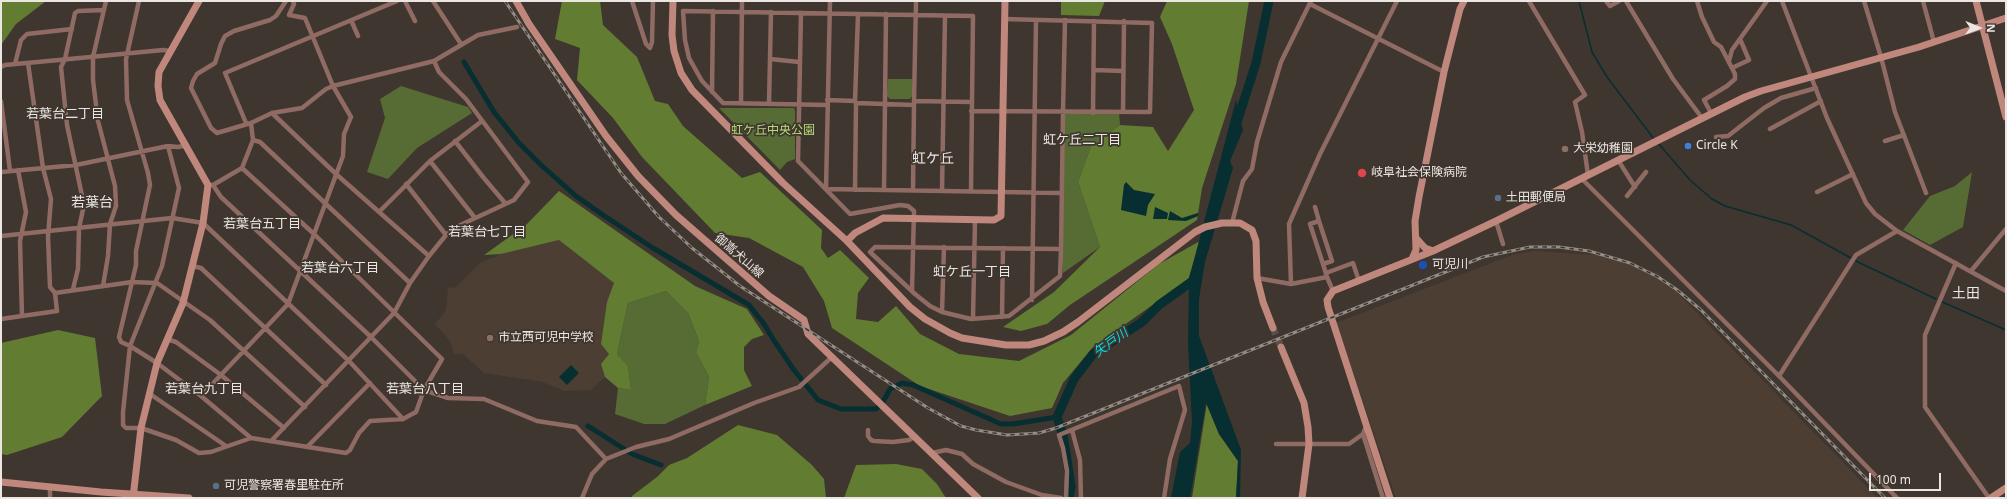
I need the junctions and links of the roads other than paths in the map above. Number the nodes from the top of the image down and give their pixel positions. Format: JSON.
{"nodes":[{"id":1,"x":106,"y":1,"type":"edge"},
{"id":2,"x":140,"y":1,"type":"edge"},
{"id":3,"x":199,"y":1,"type":"edge"},
{"id":4,"x":286,"y":1,"type":"edge"},
{"id":5,"x":293,"y":1,"type":"edge"},
{"id":6,"x":397,"y":1,"type":"edge"},
{"id":7,"x":405,"y":1,"type":"edge"},
{"id":8,"x":434,"y":1,"type":"edge"},
{"id":9,"x":516,"y":1,"type":"edge"},
{"id":10,"x":632,"y":1,"type":"edge"},
{"id":11,"x":653,"y":1,"type":"edge"},
{"id":12,"x":673,"y":1,"type":"edge"},
{"id":13,"x":742,"y":1,"type":"edge"},
{"id":14,"x":830,"y":1,"type":"edge"},
{"id":15,"x":916,"y":1,"type":"edge"},
{"id":16,"x":1005,"y":1,"type":"edge"},
{"id":17,"x":1397,"y":1,"type":"edge"},
{"id":18,"x":1464,"y":1,"type":"edge"},
{"id":19,"x":1529,"y":1,"type":"edge"},
{"id":20,"x":1606,"y":1,"type":"edge"},
{"id":21,"x":1619,"y":1,"type":"edge"},
{"id":22,"x":1626,"y":1,"type":"edge"},
{"id":23,"x":1697,"y":1,"type":"edge"},
{"id":24,"x":1767,"y":1,"type":"edge"},
{"id":25,"x":1782,"y":1,"type":"edge"},
{"id":26,"x":1864,"y":1,"type":"edge"},
{"id":27,"x":1923,"y":1,"type":"edge"},
{"id":28,"x":1976,"y":1,"type":"edge"},
{"id":29,"x":1310,"y":2,"type":"edge"},
{"id":30,"x":104,"y":10,"type":"junction"},
{"id":31,"x":713,"y":11,"type":"junction"},
{"id":32,"x":742,"y":12,"type":"junction"},
{"id":33,"x":771,"y":12,"type":"junction"},
{"id":34,"x":800,"y":13,"type":"junction"},
{"id":35,"x":829,"y":13,"type":"junction"},
{"id":36,"x":858,"y":14,"type":"junction"},
{"id":37,"x":886,"y":14,"type":"junction"},
{"id":38,"x":915,"y":15,"type":"junction"},
{"id":39,"x":945,"y":16,"type":"junction"},
{"id":40,"x":2006,"y":18,"type":"edge"},
{"id":41,"x":1004,"y":19,"type":"junction"},
{"id":42,"x":352,"y":20,"type":"junction"},
{"id":43,"x":1036,"y":20,"type":"junction"},
{"id":44,"x":1065,"y":20,"type":"junction"},
{"id":45,"x":414,"y":21,"type":"dead end"},
{"id":46,"x":1094,"y":21,"type":"junction"},
{"id":47,"x":1124,"y":21,"type":"junction"},
{"id":48,"x":1982,"y":26,"type":"junction"},
{"id":49,"x":517,"y":27,"type":"dead end"},
{"id":50,"x":72,"y":29,"type":"junction"},
{"id":51,"x":358,"y":36,"type":"dead end"},
{"id":52,"x":312,"y":37,"type":"junction"},
{"id":53,"x":1379,"y":38,"type":"junction"},
{"id":54,"x":1740,"y":39,"type":"junction"},
{"id":55,"x":1934,"y":42,"type":"junction"},
{"id":56,"x":461,"y":44,"type":"junction"},
{"id":57,"x":170,"y":51,"type":"junction"},
{"id":58,"x":128,"y":54,"type":"junction"},
{"id":59,"x":93,"y":57,"type":"junction"},
{"id":60,"x":1881,"y":57,"type":"junction"},
{"id":61,"x":65,"y":59,"type":"junction"},
{"id":62,"x":770,"y":59,"type":"junction"},
{"id":63,"x":434,"y":61,"type":"junction"},
{"id":64,"x":1728,"y":61,"type":"junction"},
{"id":65,"x":799,"y":62,"type":"junction"},
{"id":66,"x":28,"y":63,"type":"junction"},
{"id":67,"x":15,"y":64,"type":"junction"},
{"id":68,"x":1,"y":67,"type":"edge"},
{"id":69,"x":1732,"y":68,"type":"junction"},
{"id":70,"x":1094,"y":70,"type":"junction"},
{"id":71,"x":1123,"y":70,"type":"junction"},
{"id":72,"x":1444,"y":72,"type":"junction"},
{"id":73,"x":1812,"y":77,"type":"junction"},
{"id":74,"x":333,"y":86,"type":"junction"},
{"id":75,"x":1816,"y":88,"type":"junction"},
{"id":76,"x":712,"y":92,"type":"junction"},
{"id":77,"x":1,"y":101,"type":"edge"},
{"id":78,"x":943,"y":101,"type":"junction"},
{"id":79,"x":1821,"y":101,"type":"junction"},
{"id":80,"x":827,"y":102,"type":"junction"},
{"id":81,"x":856,"y":102,"type":"junction"},
{"id":82,"x":971,"y":102,"type":"junction"},
{"id":83,"x":741,"y":103,"type":"junction"},
{"id":84,"x":914,"y":103,"type":"junction"},
{"id":85,"x":769,"y":104,"type":"junction"},
{"id":86,"x":798,"y":104,"type":"junction"},
{"id":87,"x":885,"y":104,"type":"junction"},
{"id":88,"x":971,"y":111,"type":"junction"},
{"id":89,"x":1003,"y":111,"type":"junction"},
{"id":90,"x":1034,"y":112,"type":"junction"},
{"id":91,"x":1062,"y":112,"type":"junction"},
{"id":92,"x":1093,"y":112,"type":"junction"},
{"id":93,"x":1123,"y":112,"type":"junction"},
{"id":94,"x":272,"y":113,"type":"junction"},
{"id":95,"x":1711,"y":113,"type":"junction"},
{"id":96,"x":2,"y":116,"type":"edge"},
{"id":97,"x":2006,"y":117,"type":"edge"},
{"id":98,"x":1702,"y":118,"type":"junction"},
{"id":99,"x":482,"y":121,"type":"junction"},
{"id":100,"x":249,"y":123,"type":"junction"},
{"id":101,"x":1770,"y":129,"type":"dead end"},
{"id":102,"x":1904,"y":135,"type":"junction"},
{"id":103,"x":1716,"y":137,"type":"dead end"},
{"id":104,"x":253,"y":140,"type":"junction"},
{"id":105,"x":456,"y":141,"type":"junction"},
{"id":106,"x":1885,"y":141,"type":"dead end"},
{"id":107,"x":186,"y":145,"type":"junction"},
{"id":108,"x":168,"y":146,"type":"junction"},
{"id":109,"x":142,"y":152,"type":"junction"},
{"id":110,"x":108,"y":159,"type":"junction"},
{"id":111,"x":1618,"y":160,"type":"junction"},
{"id":112,"x":430,"y":161,"type":"junction"},
{"id":113,"x":76,"y":165,"type":"junction"},
{"id":114,"x":43,"y":168,"type":"junction"},
{"id":115,"x":242,"y":168,"type":"junction"},
{"id":116,"x":18,"y":170,"type":"junction"},
{"id":117,"x":10,"y":171,"type":"junction"},
{"id":118,"x":1,"y":172,"type":"edge"},
{"id":119,"x":1646,"y":172,"type":"dead end"},
{"id":120,"x":336,"y":174,"type":"junction"},
{"id":121,"x":1853,"y":174,"type":"junction"},
{"id":122,"x":1584,"y":177,"type":"junction"},
{"id":123,"x":406,"y":184,"type":"junction"},
{"id":124,"x":211,"y":185,"type":"junction"},
{"id":125,"x":1635,"y":187,"type":"junction"},
{"id":126,"x":826,"y":189,"type":"junction"},
{"id":127,"x":855,"y":190,"type":"junction"},
{"id":128,"x":884,"y":190,"type":"junction"},
{"id":129,"x":913,"y":190,"type":"junction"},
{"id":130,"x":942,"y":191,"type":"junction"},
{"id":131,"x":971,"y":191,"type":"junction"},
{"id":132,"x":1001,"y":192,"type":"junction"},
{"id":133,"x":1032,"y":192,"type":"junction"},
{"id":134,"x":1817,"y":192,"type":"dead end"},
{"id":135,"x":1061,"y":193,"type":"junction"},
{"id":136,"x":1926,"y":193,"type":"dead end"},
{"id":137,"x":1628,"y":196,"type":"dead end"},
{"id":138,"x":325,"y":202,"type":"junction"},
{"id":139,"x":505,"y":203,"type":"junction"},
{"id":140,"x":1315,"y":207,"type":"dead end"},
{"id":141,"x":379,"y":212,"type":"junction"},
{"id":142,"x":172,"y":218,"type":"junction"},
{"id":143,"x":475,"y":218,"type":"junction"},
{"id":144,"x":914,"y":218,"type":"junction"},
{"id":145,"x":975,"y":220,"type":"junction"},
{"id":146,"x":143,"y":221,"type":"junction"},
{"id":147,"x":1319,"y":221,"type":"junction"},
{"id":148,"x":1496,"y":221,"type":"junction"},
{"id":149,"x":203,"y":223,"type":"junction"},
{"id":150,"x":1232,"y":223,"type":"junction"},
{"id":151,"x":110,"y":224,"type":"junction"},
{"id":152,"x":79,"y":228,"type":"junction"},
{"id":153,"x":2006,"y":229,"type":"edge"},
{"id":154,"x":1897,"y":231,"type":"junction"},
{"id":155,"x":49,"y":232,"type":"junction"},
{"id":156,"x":314,"y":234,"type":"junction"},
{"id":157,"x":22,"y":235,"type":"junction"},
{"id":158,"x":446,"y":235,"type":"junction"},
{"id":159,"x":1,"y":236,"type":"edge"},
{"id":160,"x":1416,"y":238,"type":"junction"},
{"id":161,"x":847,"y":241,"type":"junction"},
{"id":162,"x":1503,"y":244,"type":"dead end"},
{"id":163,"x":913,"y":247,"type":"junction"},
{"id":164,"x":944,"y":248,"type":"junction"},
{"id":165,"x":974,"y":248,"type":"junction"},
{"id":166,"x":1003,"y":248,"type":"junction"},
{"id":167,"x":1032,"y":249,"type":"junction"},
{"id":168,"x":1060,"y":249,"type":"junction"},
{"id":169,"x":1433,"y":251,"type":"junction"},
{"id":170,"x":428,"y":256,"type":"junction"},
{"id":171,"x":1412,"y":260,"type":"junction"},
{"id":172,"x":1956,"y":263,"type":"junction"},
{"id":173,"x":1323,"y":264,"type":"junction"},
{"id":174,"x":192,"y":266,"type":"junction"},
{"id":175,"x":300,"y":271,"type":"junction"},
{"id":176,"x":1971,"y":271,"type":"junction"},
{"id":177,"x":1327,"y":275,"type":"junction"},
{"id":178,"x":1257,"y":278,"type":"junction"},
{"id":179,"x":1359,"y":281,"type":"junction"},
{"id":180,"x":132,"y":282,"type":"junction"},
{"id":181,"x":157,"y":283,"type":"junction"},
{"id":182,"x":410,"y":283,"type":"junction"},
{"id":183,"x":1291,"y":284,"type":"junction"},
{"id":184,"x":103,"y":286,"type":"junction"},
{"id":185,"x":73,"y":289,"type":"junction"},
{"id":186,"x":912,"y":291,"type":"junction"},
{"id":187,"x":1333,"y":291,"type":"junction"},
{"id":188,"x":2006,"y":291,"type":"edge"},
{"id":189,"x":54,"y":292,"type":"junction"},
{"id":190,"x":1032,"y":300,"type":"junction"},
{"id":191,"x":183,"y":303,"type":"junction"},
{"id":192,"x":288,"y":304,"type":"junction"},
{"id":193,"x":942,"y":312,"type":"junction"},
{"id":194,"x":394,"y":314,"type":"junction"},
{"id":195,"x":22,"y":316,"type":"junction"},
{"id":196,"x":1002,"y":317,"type":"junction"},
{"id":197,"x":973,"y":318,"type":"junction"},
{"id":198,"x":1,"y":319,"type":"edge"},
{"id":199,"x":266,"y":327,"type":"junction"},
{"id":200,"x":1273,"y":328,"type":"tunnel mouth"},
{"id":201,"x":372,"y":337,"type":"junction"},
{"id":202,"x":167,"y":339,"type":"junction"},
{"id":203,"x":130,"y":346,"type":"junction"},
{"id":204,"x":1281,"y":347,"type":"tunnel mouth"},
{"id":205,"x":244,"y":351,"type":"junction"},
{"id":206,"x":832,"y":357,"type":"junction"},
{"id":207,"x":349,"y":361,"type":"junction"},
{"id":208,"x":158,"y":363,"type":"junction"},
{"id":209,"x":221,"y":375,"type":"junction"},
{"id":210,"x":1778,"y":376,"type":"junction"},
{"id":211,"x":370,"y":383,"type":"junction"},
{"id":212,"x":326,"y":385,"type":"junction"},
{"id":213,"x":424,"y":390,"type":"junction"},
{"id":214,"x":150,"y":394,"type":"junction"},
{"id":215,"x":201,"y":396,"type":"junction"},
{"id":216,"x":305,"y":407,"type":"junction"},
{"id":217,"x":403,"y":419,"type":"junction"},
{"id":218,"x":1366,"y":426,"type":"junction"},
{"id":219,"x":140,"y":428,"type":"junction"},
{"id":220,"x":284,"y":428,"type":"junction"},
{"id":221,"x":868,"y":430,"type":"dead end"},
{"id":222,"x":1072,"y":430,"type":"junction"},
{"id":223,"x":1363,"y":434,"type":"junction"},
{"id":224,"x":914,"y":437,"type":"junction"},
{"id":225,"x":251,"y":438,"type":"junction"},
{"id":226,"x":272,"y":440,"type":"junction"},
{"id":227,"x":1276,"y":444,"type":"dead end"},
{"id":228,"x":1308,"y":444,"type":"junction"},
{"id":229,"x":226,"y":446,"type":"junction"},
{"id":230,"x":307,"y":447,"type":"junction"},
{"id":231,"x":932,"y":453,"type":"junction"},
{"id":232,"x":606,"y":459,"type":"junction"},
{"id":233,"x":1,"y":482,"type":"edge"},
{"id":234,"x":50,"y":486,"type":"junction"},
{"id":235,"x":2006,"y":488,"type":"edge"},
{"id":236,"x":134,"y":496,"type":"edge"},
{"id":237,"x":179,"y":497,"type":"edge"},
{"id":238,"x":50,"y":498,"type":"edge"},
{"id":239,"x":189,"y":498,"type":"edge"},
{"id":240,"x":582,"y":498,"type":"edge"},
{"id":241,"x":978,"y":498,"type":"edge"},
{"id":242,"x":1061,"y":498,"type":"edge"},
{"id":243,"x":1066,"y":498,"type":"edge"},
{"id":244,"x":1081,"y":498,"type":"edge"},
{"id":245,"x":1164,"y":498,"type":"edge"},
{"id":246,"x":1302,"y":498,"type":"edge"},
{"id":247,"x":1383,"y":498,"type":"edge"},
{"id":248,"x":1390,"y":498,"type":"edge"},
{"id":249,"x":1897,"y":498,"type":"edge"},
{"id":250,"x":1990,"y":498,"type":"edge"}],
"edges":[{"from":1,"to":30,"type":"street"},
{"from":2,"to":58,"type":"street"},
{"from":3,"to":57,"type":"street"},
{"from":4,"to":100,"type":"street"},
{"from":5,"to":52,"type":"street"},
{"from":6,"to":42,"type":"street"},
{"from":7,"to":45,"type":"street"},
{"from":8,"to":56,"type":"street"},
{"from":9,"to":206,"type":"street","name":"御嵩犬山線"},
{"from":10,"to":11,"type":"street"},
{"from":12,"to":161,"type":"street"},
{"from":13,"to":32,"type":"street"},
{"from":14,"to":35,"type":"street"},
{"from":15,"to":38,"type":"street"},
{"from":16,"to":41,"type":"street"},
{"from":17,"to":53,"type":"street"},
{"from":18,"to":72,"type":"street"},
{"from":19,"to":122,"type":"street"},
{"from":20,"to":21,"type":"street"},
{"from":22,"to":98,"type":"street"},
{"from":23,"to":64,"type":"street"},
{"from":24,"to":54,"type":"street"},
{"from":25,"to":73,"type":"street"},
{"from":26,"to":60,"type":"street"},
{"from":27,"to":55,"type":"street"},
{"from":28,"to":48,"type":"street"},
{"from":29,"to":53,"type":"street"},
{"from":29,"to":150,"type":"street"},
{"from":30,"to":50,"type":"street"},
{"from":30,"to":59,"type":"street"},
{"from":31,"to":32,"type":"street"},
{"from":31,"to":76,"type":"street"},
{"from":31,"to":76,"type":"street"},
{"from":32,"to":33,"type":"street"},
{"from":32,"to":83,"type":"street"},
{"from":33,"to":34,"type":"street"},
{"from":33,"to":62,"type":"street"},
{"from":34,"to":35,"type":"street"},
{"from":34,"to":65,"type":"street"},
{"from":35,"to":36,"type":"street"},
{"from":35,"to":80,"type":"street"},
{"from":36,"to":37,"type":"street"},
{"from":36,"to":81,"type":"street"},
{"from":37,"to":38,"type":"street"},
{"from":37,"to":87,"type":"street"},
{"from":38,"to":39,"type":"street"},
{"from":38,"to":84,"type":"street"},
{"from":39,"to":78,"type":"street"},
{"from":39,"to":82,"type":"street"},
{"from":40,"to":48,"type":"street"},
{"from":41,"to":43,"type":"street"},
{"from":41,"to":89,"type":"street"},
{"from":42,"to":51,"type":"street"},
{"from":42,"to":52,"type":"street"},
{"from":43,"to":44,"type":"street"},
{"from":43,"to":90,"type":"street"},
{"from":44,"to":46,"type":"street"},
{"from":44,"to":91,"type":"street"},
{"from":46,"to":47,"type":"street"},
{"from":46,"to":70,"type":"street"},
{"from":47,"to":71,"type":"street"},
{"from":47,"to":93,"type":"street"},
{"from":48,"to":55,"type":"street"},
{"from":48,"to":97,"type":"street"},
{"from":49,"to":56,"type":"street"},
{"from":50,"to":61,"type":"street"},
{"from":50,"to":67,"type":"street"},
{"from":52,"to":74,"type":"street"},
{"from":52,"to":100,"type":"street"},
{"from":53,"to":72,"type":"street"},
{"from":53,"to":183,"type":"street"},
{"from":54,"to":64,"type":"street"},
{"from":54,"to":69,"type":"street"},
{"from":55,"to":60,"type":"street"},
{"from":56,"to":63,"type":"street"},
{"from":57,"to":58,"type":"street"},
{"from":57,"to":107,"type":"street"},
{"from":58,"to":59,"type":"street"},
{"from":58,"to":109,"type":"street"},
{"from":59,"to":61,"type":"street"},
{"from":59,"to":110,"type":"street"},
{"from":60,"to":73,"type":"street"},
{"from":60,"to":102,"type":"street"},
{"from":61,"to":66,"type":"street"},
{"from":61,"to":113,"type":"street"},
{"from":62,"to":65,"type":"street"},
{"from":62,"to":85,"type":"street"},
{"from":63,"to":74,"type":"street"},
{"from":63,"to":99,"type":"street"},
{"from":64,"to":69,"type":"street"},
{"from":65,"to":86,"type":"street"},
{"from":66,"to":67,"type":"street"},
{"from":66,"to":114,"type":"street"},
{"from":67,"to":68,"type":"street"},
{"from":69,"to":95,"type":"street"},
{"from":70,"to":71,"type":"street"},
{"from":70,"to":92,"type":"street"},
{"from":71,"to":93,"type":"street"},
{"from":72,"to":160,"type":"street"},
{"from":73,"to":75,"type":"street"},
{"from":73,"to":95,"type":"street"},
{"from":74,"to":94,"type":"street"},
{"from":74,"to":120,"type":"street"},
{"from":75,"to":79,"type":"street"},
{"from":75,"to":103,"type":"street"},
{"from":76,"to":83,"type":"street"},
{"from":77,"to":96,"type":"street"},
{"from":78,"to":82,"type":"street"},
{"from":78,"to":84,"type":"street"},
{"from":78,"to":130,"type":"street"},
{"from":79,"to":101,"type":"street"},
{"from":79,"to":121,"type":"street"},
{"from":80,"to":81,"type":"street"},
{"from":80,"to":86,"type":"street"},
{"from":80,"to":126,"type":"street"},
{"from":81,"to":87,"type":"street"},
{"from":81,"to":127,"type":"street"},
{"from":82,"to":88,"type":"street"},
{"from":83,"to":85,"type":"street"},
{"from":84,"to":87,"type":"street"},
{"from":84,"to":129,"type":"street"},
{"from":85,"to":86,"type":"street"},
{"from":86,"to":126,"type":"street"},
{"from":87,"to":128,"type":"street"},
{"from":88,"to":89,"type":"street"},
{"from":88,"to":131,"type":"street"},
{"from":89,"to":90,"type":"street"},
{"from":89,"to":132,"type":"street"},
{"from":90,"to":91,"type":"street"},
{"from":90,"to":133,"type":"street"},
{"from":91,"to":92,"type":"street"},
{"from":91,"to":135,"type":"street"},
{"from":92,"to":93,"type":"street"},
{"from":94,"to":100,"type":"street"},
{"from":94,"to":120,"type":"street"},
{"from":95,"to":98,"type":"street"},
{"from":96,"to":117,"type":"street"},
{"from":98,"to":111,"type":"street"},
{"from":99,"to":105,"type":"street"},
{"from":99,"to":139,"type":"street"},
{"from":100,"to":104,"type":"street"},
{"from":102,"to":106,"type":"street"},
{"from":102,"to":136,"type":"street"},
{"from":104,"to":115,"type":"street"},
{"from":104,"to":138,"type":"street"},
{"from":105,"to":112,"type":"street"},
{"from":105,"to":139,"type":"street"},
{"from":107,"to":108,"type":"street"},
{"from":107,"to":124,"type":"street"},
{"from":108,"to":109,"type":"street"},
{"from":108,"to":142,"type":"street"},
{"from":109,"to":110,"type":"street"},
{"from":109,"to":146,"type":"street"},
{"from":110,"to":113,"type":"street"},
{"from":110,"to":151,"type":"street"},
{"from":111,"to":122,"type":"street"},
{"from":111,"to":125,"type":"street"},
{"from":112,"to":123,"type":"street"},
{"from":112,"to":143,"type":"street"},
{"from":113,"to":114,"type":"street"},
{"from":113,"to":152,"type":"street"},
{"from":114,"to":116,"type":"street"},
{"from":114,"to":155,"type":"street"},
{"from":115,"to":124,"type":"street"},
{"from":115,"to":156,"type":"street"},
{"from":116,"to":117,"type":"street"},
{"from":116,"to":157,"type":"street"},
{"from":117,"to":118,"type":"street"},
{"from":119,"to":125,"type":"street"},
{"from":120,"to":138,"type":"street"},
{"from":120,"to":141,"type":"street"},
{"from":121,"to":134,"type":"street"},
{"from":121,"to":154,"type":"street"},
{"from":122,"to":148,"type":"street"},
{"from":122,"to":210,"type":"street"},
{"from":123,"to":141,"type":"street"},
{"from":123,"to":158,"type":"street"},
{"from":124,"to":149,"type":"street"},
{"from":124,"to":175,"type":"street"},
{"from":125,"to":137,"type":"street"},
{"from":126,"to":127,"type":"street"},
{"from":126,"to":144,"type":"street"},
{"from":127,"to":128,"type":"street"},
{"from":128,"to":129,"type":"street"},
{"from":129,"to":130,"type":"street"},
{"from":130,"to":131,"type":"street"},
{"from":131,"to":132,"type":"street"},
{"from":132,"to":133,"type":"street"},
{"from":132,"to":145,"type":"street"},
{"from":133,"to":135,"type":"street"},
{"from":133,"to":167,"type":"street"},
{"from":135,"to":168,"type":"street"},
{"from":138,"to":156,"type":"street"},
{"from":138,"to":182,"type":"street"},
{"from":139,"to":143,"type":"street"},
{"from":140,"to":147,"type":"street"},
{"from":141,"to":170,"type":"street"},
{"from":142,"to":146,"type":"street"},
{"from":142,"to":149,"type":"street"},
{"from":142,"to":181,"type":"street"},
{"from":143,"to":158,"type":"street"},
{"from":144,"to":145,"type":"street"},
{"from":144,"to":161,"type":"street"},
{"from":144,"to":163,"type":"street"},
{"from":145,"to":165,"type":"street"},
{"from":146,"to":151,"type":"street"},
{"from":146,"to":180,"type":"street"},
{"from":147,"to":173,"type":"street"},
{"from":147,"to":173,"type":"street"},
{"from":148,"to":162,"type":"street"},
{"from":148,"to":169,"type":"street"},
{"from":149,"to":174,"type":"street"},
{"from":149,"to":192,"type":"street"},
{"from":150,"to":161,"type":"street"},
{"from":150,"to":178,"type":"street"},
{"from":151,"to":152,"type":"street"},
{"from":151,"to":184,"type":"street"},
{"from":152,"to":155,"type":"street"},
{"from":152,"to":185,"type":"street"},
{"from":153,"to":176,"type":"street"},
{"from":154,"to":172,"type":"street"},
{"from":154,"to":210,"type":"street"},
{"from":155,"to":157,"type":"street"},
{"from":155,"to":189,"type":"street"},
{"from":156,"to":175,"type":"street"},
{"from":156,"to":194,"type":"street"},
{"from":157,"to":159,"type":"street"},
{"from":157,"to":195,"type":"street"},
{"from":158,"to":170,"type":"street"},
{"from":160,"to":169,"type":"street"},
{"from":160,"to":171,"type":"street"},
{"from":163,"to":164,"type":"street"},
{"from":163,"to":186,"type":"street"},
{"from":163,"to":186,"type":"street"},
{"from":164,"to":165,"type":"street"},
{"from":164,"to":193,"type":"street"},
{"from":165,"to":166,"type":"street"},
{"from":165,"to":197,"type":"street"},
{"from":166,"to":167,"type":"street"},
{"from":166,"to":196,"type":"street"},
{"from":167,"to":168,"type":"street"},
{"from":167,"to":190,"type":"street"},
{"from":168,"to":190,"type":"street"},
{"from":169,"to":171,"type":"street"},
{"from":170,"to":182,"type":"street"},
{"from":171,"to":179,"type":"street"},
{"from":172,"to":176,"type":"street"},
{"from":172,"to":250,"type":"street"},
{"from":173,"to":177,"type":"street"},
{"from":174,"to":191,"type":"street"},
{"from":174,"to":199,"type":"street"},
{"from":175,"to":192,"type":"street"},
{"from":175,"to":201,"type":"street"},
{"from":176,"to":188,"type":"street"},
{"from":177,"to":179,"type":"street"},
{"from":177,"to":183,"type":"street"},
{"from":177,"to":187,"type":"street"},
{"from":178,"to":183,"type":"street"},
{"from":178,"to":200,"type":"street"},
{"from":179,"to":187,"type":"street"},
{"from":180,"to":181,"type":"street"},
{"from":180,"to":184,"type":"street"},
{"from":180,"to":203,"type":"street"},
{"from":181,"to":191,"type":"street"},
{"from":181,"to":203,"type":"street"},
{"from":182,"to":194,"type":"street"},
{"from":184,"to":185,"type":"street"},
{"from":185,"to":189,"type":"street"},
{"from":186,"to":193,"type":"street"},
{"from":187,"to":218,"type":"street"},
{"from":189,"to":195,"type":"street"},
{"from":190,"to":196,"type":"street"},
{"from":191,"to":202,"type":"street"},
{"from":191,"to":205,"type":"street"},
{"from":192,"to":199,"type":"street"},
{"from":192,"to":207,"type":"street"},
{"from":193,"to":197,"type":"street"},
{"from":194,"to":201,"type":"street"},
{"from":194,"to":213,"type":"street"},
{"from":195,"to":198,"type":"street"},
{"from":196,"to":197,"type":"street"},
{"from":199,"to":205,"type":"street"},
{"from":199,"to":212,"type":"street"},
{"from":201,"to":207,"type":"street"},
{"from":201,"to":213,"type":"street"},
{"from":202,"to":208,"type":"street"},
{"from":202,"to":209,"type":"street"},
{"from":203,"to":208,"type":"street"},
{"from":203,"to":219,"type":"street"},
{"from":204,"to":228,"type":"street"},
{"from":205,"to":209,"type":"street"},
{"from":205,"to":216,"type":"street"},
{"from":206,"to":224,"type":"street","name":"御嵩犬山線"},
{"from":206,"to":232,"type":"street"},
{"from":207,"to":211,"type":"street"},
{"from":207,"to":212,"type":"street"},
{"from":208,"to":214,"type":"street"},
{"from":208,"to":215,"type":"street"},
{"from":209,"to":215,"type":"street"},
{"from":209,"to":220,"type":"street"},
{"from":210,"to":249,"type":"street"},
{"from":211,"to":217,"type":"street"},
{"from":211,"to":230,"type":"street"},
{"from":212,"to":216,"type":"street"},
{"from":213,"to":217,"type":"street"},
{"from":213,"to":232,"type":"street"},
{"from":214,"to":219,"type":"street"},
{"from":214,"to":229,"type":"street"},
{"from":215,"to":225,"type":"street"},
{"from":216,"to":220,"type":"street"},
{"from":217,"to":230,"type":"street"},
{"from":218,"to":223,"type":"street"},
{"from":218,"to":248,"type":"street"},
{"from":219,"to":229,"type":"street"},
{"from":219,"to":236,"type":"street"},
{"from":220,"to":226,"type":"street"},
{"from":221,"to":224,"type":"street"},
{"from":222,"to":243,"type":"street"},
{"from":222,"to":244,"type":"street"},
{"from":222,"to":245,"type":"street"},
{"from":223,"to":228,"type":"street"},
{"from":223,"to":247,"type":"street"},
{"from":224,"to":231,"type":"street","name":"御嵩犬山線"},
{"from":225,"to":226,"type":"street"},
{"from":225,"to":229,"type":"street"},
{"from":226,"to":230,"type":"street"},
{"from":227,"to":228,"type":"street"},
{"from":228,"to":246,"type":"street"},
{"from":231,"to":241,"type":"street","name":"御嵩犬山線"},
{"from":231,"to":242,"type":"street"},
{"from":232,"to":240,"type":"street"},
{"from":233,"to":234,"type":"street"},
{"from":234,"to":236,"type":"street"},
{"from":234,"to":238,"type":"street"},
{"from":235,"to":250,"type":"street"},
{"from":236,"to":237,"type":"street"},
{"from":237,"to":239,"type":"street"}]}
